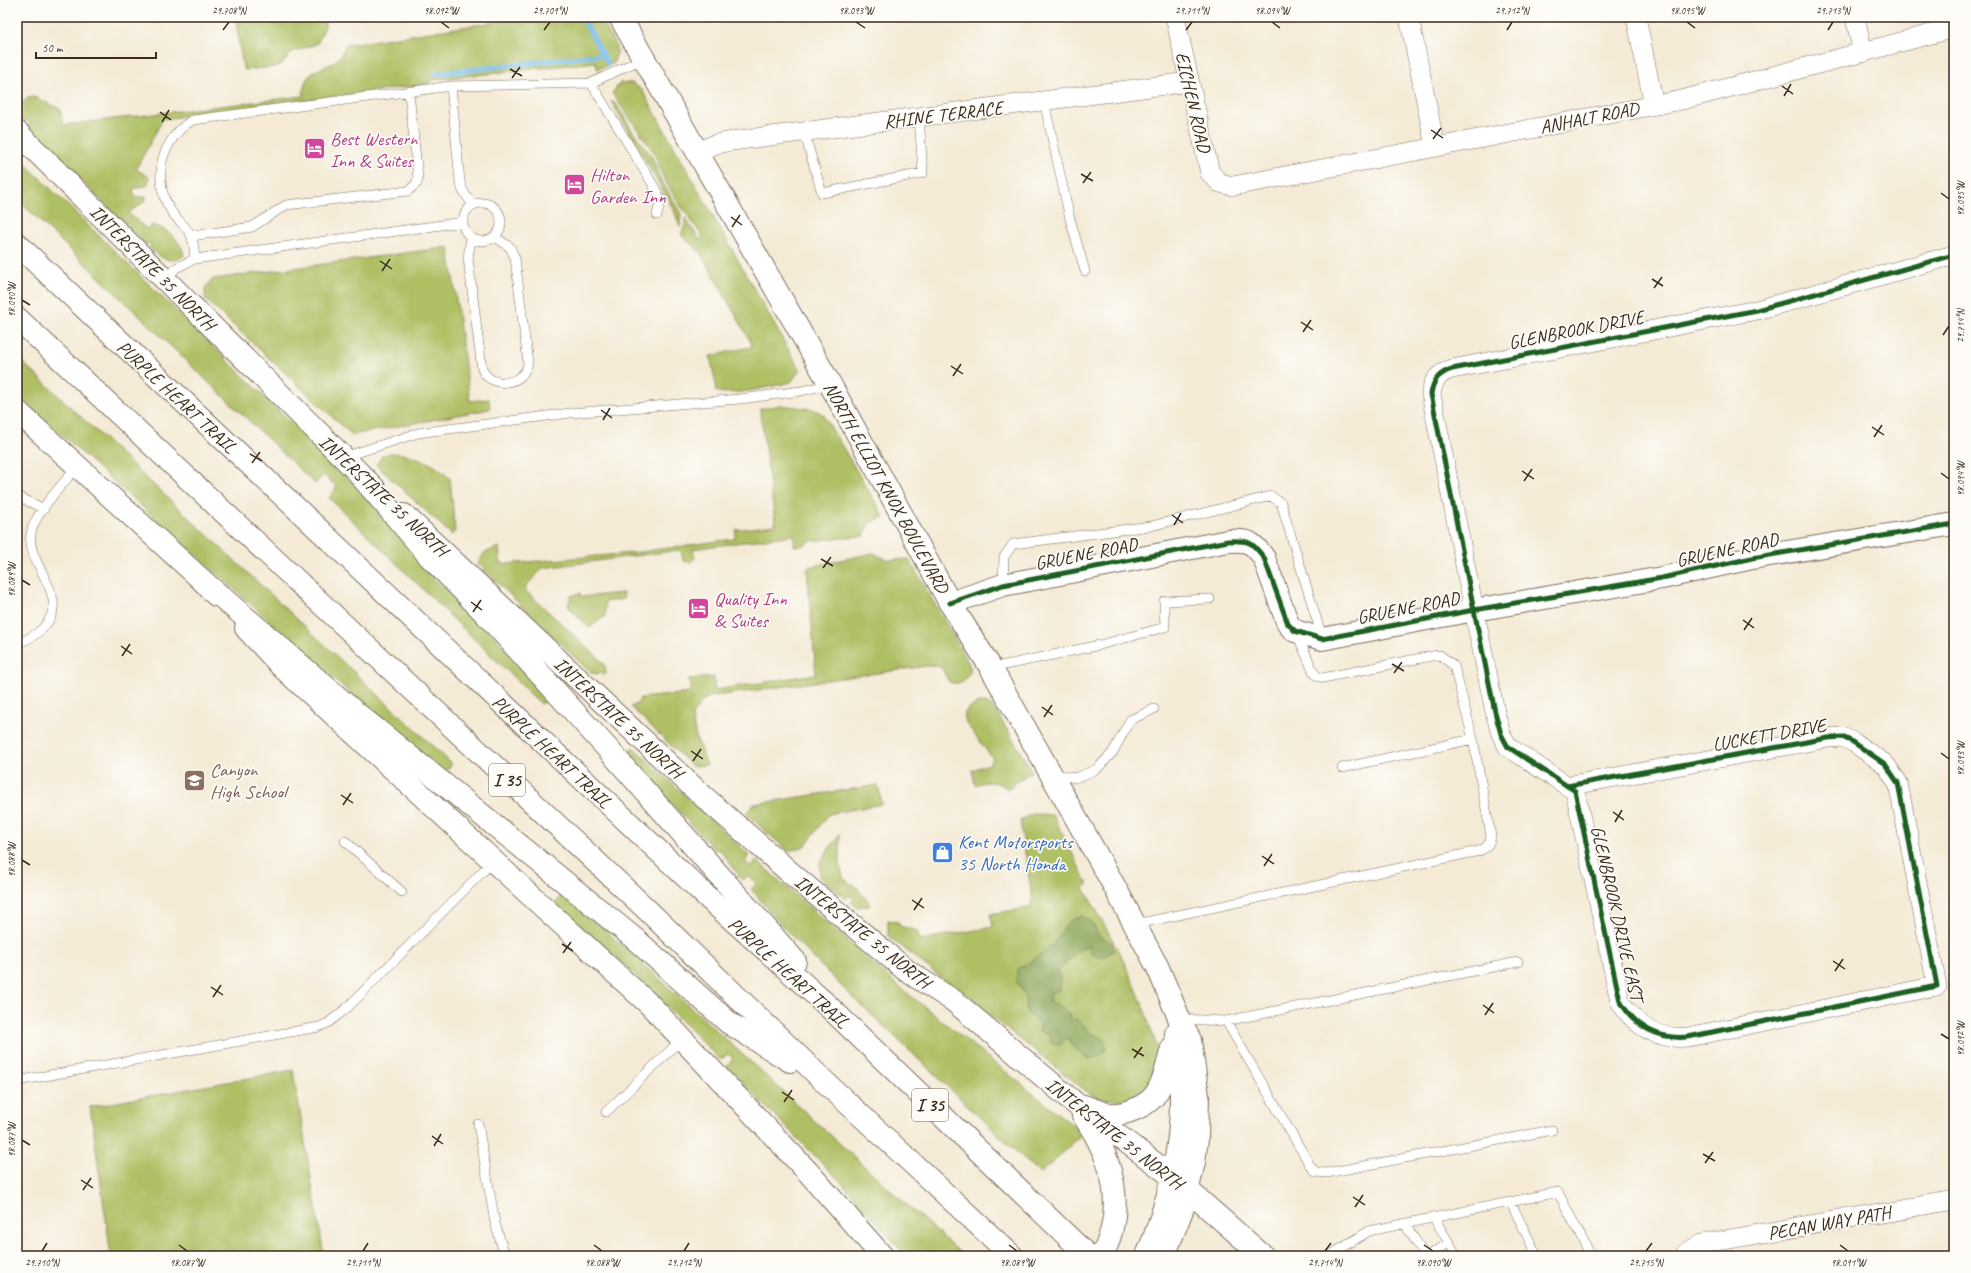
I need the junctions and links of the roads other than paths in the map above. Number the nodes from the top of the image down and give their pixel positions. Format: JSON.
{"nodes":[{"id":1,"x":620,"y":17,"type":"edge"},
{"id":2,"x":1175,"y":17,"type":"edge"},
{"id":3,"x":1409,"y":17,"type":"edge"},
{"id":4,"x":1636,"y":17,"type":"edge"},
{"id":5,"x":1855,"y":17,"type":"edge"},
{"id":6,"x":1954,"y":28,"type":"edge"},
{"id":7,"x":1863,"y":53,"type":"junction"},
{"id":8,"x":644,"y":58,"type":"junction"},
{"id":9,"x":1189,"y":82,"type":"junction"},
{"id":10,"x":591,"y":83,"type":"junction"},
{"id":11,"x":451,"y":86,"type":"junction"},
{"id":12,"x":409,"y":92,"type":"junction"},
{"id":13,"x":1044,"y":101,"type":"junction"},
{"id":14,"x":1654,"y":105,"type":"junction"},
{"id":15,"x":919,"y":117,"type":"junction"},
{"id":16,"x":17,"y":132,"type":"edge"},
{"id":17,"x":804,"y":132,"type":"junction"},
{"id":18,"x":1435,"y":146,"type":"junction"},
{"id":19,"x":699,"y":151,"type":"junction"},
{"id":20,"x":1220,"y":183,"type":"joint"},
{"id":21,"x":472,"y":204,"type":"junction"},
{"id":22,"x":657,"y":215,"type":"dead end"},
{"id":23,"x":463,"y":222,"type":"junction"},
{"id":24,"x":192,"y":236,"type":"junction"},
{"id":25,"x":472,"y":237,"type":"junction"},
{"id":26,"x":495,"y":237,"type":"junction"},
{"id":27,"x":17,"y":244,"type":"edge"},
{"id":28,"x":1954,"y":256,"type":"edge"},
{"id":29,"x":195,"y":259,"type":"junction"},
{"id":30,"x":1086,"y":271,"type":"dead end"},
{"id":31,"x":166,"y":279,"type":"junction"},
{"id":32,"x":17,"y":318,"type":"edge"},
{"id":33,"x":830,"y":384,"type":"junction"},
{"id":34,"x":17,"y":411,"type":"edge"},
{"id":35,"x":343,"y":457,"type":"junction"},
{"id":36,"x":78,"y":466,"type":"junction"},
{"id":37,"x":360,"y":475,"type":"junction"},
{"id":38,"x":17,"y":496,"type":"edge"},
{"id":39,"x":44,"y":509,"type":"junction"},
{"id":40,"x":1954,"y":524,"type":"edge"},
{"id":41,"x":203,"y":581,"type":"junction"},
{"id":42,"x":1003,"y":584,"type":"junction"},
{"id":43,"x":1210,"y":599,"type":"dead end"},
{"id":44,"x":950,"y":603,"type":"junction"},
{"id":45,"x":1474,"y":610,"type":"junction"},
{"id":46,"x":1295,"y":631,"type":"junction"},
{"id":47,"x":1322,"y":639,"type":"junction"},
{"id":48,"x":17,"y":643,"type":"edge"},
{"id":49,"x":991,"y":668,"type":"junction"},
{"id":50,"x":1154,"y":709,"type":"dead end"},
{"id":51,"x":1473,"y":739,"type":"junction"},
{"id":52,"x":1342,"y":768,"type":"dead end"},
{"id":53,"x":1051,"y":774,"type":"junction"},
{"id":54,"x":1567,"y":786,"type":"junction"},
{"id":55,"x":345,"y":841,"type":"dead end"},
{"id":56,"x":493,"y":862,"type":"junction"},
{"id":57,"x":402,"y":892,"type":"dead end"},
{"id":58,"x":1136,"y":924,"type":"junction"},
{"id":59,"x":1518,"y":962,"type":"dead end"},
{"id":60,"x":1937,"y":986,"type":"joint"},
{"id":61,"x":828,"y":1006,"type":"junction"},
{"id":62,"x":1226,"y":1021,"type":"junction"},
{"id":63,"x":1177,"y":1026,"type":"junction"},
{"id":64,"x":682,"y":1039,"type":"junction"},
{"id":65,"x":17,"y":1081,"type":"edge"},
{"id":66,"x":826,"y":1083,"type":"junction"},
{"id":67,"x":1076,"y":1104,"type":"junction"},
{"id":68,"x":606,"y":1112,"type":"dead end"},
{"id":69,"x":478,"y":1124,"type":"dead end"},
{"id":70,"x":1552,"y":1130,"type":"dead end"},
{"id":71,"x":1181,"y":1184,"type":"junction"},
{"id":72,"x":1954,"y":1200,"type":"edge"},
{"id":73,"x":1511,"y":1203,"type":"junction"},
{"id":74,"x":1434,"y":1218,"type":"junction"},
{"id":75,"x":1405,"y":1224,"type":"junction"},
{"id":76,"x":1449,"y":1243,"type":"junction"},
{"id":77,"x":1004,"y":1249,"type":"edge"},
{"id":78,"x":877,"y":1255,"type":"edge"},
{"id":79,"x":505,"y":1256,"type":"edge"},
{"id":80,"x":1088,"y":1256,"type":"edge"},
{"id":81,"x":1102,"y":1256,"type":"edge"},
{"id":82,"x":1147,"y":1256,"type":"edge"},
{"id":83,"x":1164,"y":1256,"type":"edge"},
{"id":84,"x":1263,"y":1256,"type":"edge"},
{"id":85,"x":1329,"y":1256,"type":"edge"},
{"id":86,"x":1426,"y":1256,"type":"edge"},
{"id":87,"x":1457,"y":1256,"type":"edge"},
{"id":88,"x":1537,"y":1256,"type":"edge"},
{"id":89,"x":1591,"y":1256,"type":"edge"},
{"id":90,"x":1686,"y":1256,"type":"edge"}],
"edges":[{"from":1,"to":8,"type":"main road","name":"NORTH ELLIOT KNOX BOULEVARD"},
{"from":2,"to":9,"type":"street","name":"EICHEN ROAD"},
{"from":3,"to":18,"type":"street"},
{"from":4,"to":14,"type":"street"},
{"from":5,"to":7,"type":"street"},
{"from":6,"to":7,"type":"street","name":"ANHALT ROAD"},
{"from":7,"to":14,"type":"street","name":"ANHALT ROAD"},
{"from":8,"to":10,"type":"lane"},
{"from":8,"to":19,"type":"main road","name":"NORTH ELLIOT KNOX BOULEVARD"},
{"from":9,"to":13,"type":"street","name":"RHINE TERRACE"},
{"from":9,"to":20,"type":"street","name":"EICHEN ROAD"},
{"from":10,"to":11,"type":"lane"},
{"from":10,"to":22,"type":"lane"},
{"from":11,"to":12,"type":"lane"},
{"from":11,"to":21,"type":"lane"},
{"from":12,"to":24,"type":"lane"},
{"from":12,"to":24,"type":"lane"},
{"from":13,"to":15,"type":"street","name":"RHINE TERRACE"},
{"from":13,"to":30,"type":"lane"},
{"from":14,"to":18,"type":"street","name":"ANHALT ROAD"},
{"from":15,"to":17,"type":"street","name":"RHINE TERRACE"},
{"from":15,"to":17,"type":"lane"},
{"from":16,"to":31,"type":"main road","name":"INTERSTATE 35 NORTH"},
{"from":17,"to":19,"type":"street","name":"RHINE TERRACE"},
{"from":18,"to":20,"type":"street","name":"ANHALT ROAD"},
{"from":19,"to":33,"type":"main road","name":"NORTH ELLIOT KNOX BOULEVARD"},
{"from":21,"to":23,"type":"lane"},
{"from":21,"to":26,"type":"lane"},
{"from":23,"to":25,"type":"lane"},
{"from":23,"to":29,"type":"lane"},
{"from":24,"to":29,"type":"lane"},
{"from":25,"to":26,"type":"lane"},
{"from":25,"to":26,"type":"lane"},
{"from":27,"to":61,"type":"main road","name":"PURPLE HEART TRAIL","number":"I 35"},
{"from":28,"to":45,"type":"street","name":"GLENBROOK DRIVE"},
{"from":29,"to":31,"type":"lane"},
{"from":31,"to":35,"type":"main road","name":"INTERSTATE 35 NORTH"},
{"from":32,"to":66,"type":"main road","number":"I 35"},
{"from":33,"to":35,"type":"lane"},
{"from":33,"to":44,"type":"main road","name":"NORTH ELLIOT KNOX BOULEVARD"},
{"from":34,"to":36,"type":"main road"},
{"from":35,"to":37,"type":"main road","name":"INTERSTATE 35 NORTH"},
{"from":36,"to":39,"type":"lane"},
{"from":36,"to":41,"type":"main road"},
{"from":37,"to":61,"type":"main road"},
{"from":37,"to":67,"type":"main road","name":"INTERSTATE 35 NORTH"},
{"from":38,"to":39,"type":"lane"},
{"from":39,"to":48,"type":"lane"},
{"from":40,"to":45,"type":"main road","name":"GRUENE ROAD"},
{"from":41,"to":56,"type":"main road"},
{"from":41,"to":66,"type":"main road"},
{"from":42,"to":44,"type":"main road","name":"GRUENE ROAD"},
{"from":42,"to":46,"type":"main road","name":"GRUENE ROAD"},
{"from":42,"to":47,"type":"lane"},
{"from":43,"to":49,"type":"lane"},
{"from":44,"to":49,"type":"main road","name":"NORTH ELLIOT KNOX BOULEVARD"},
{"from":45,"to":47,"type":"main road","name":"GRUENE ROAD"},
{"from":45,"to":54,"type":"street","name":"GLENBROOK DRIVE EAST"},
{"from":46,"to":47,"type":"main road","name":"GRUENE ROAD"},
{"from":46,"to":51,"type":"lane"},
{"from":49,"to":53,"type":"main road","name":"NORTH ELLIOT KNOX BOULEVARD"},
{"from":50,"to":53,"type":"lane"},
{"from":51,"to":52,"type":"lane"},
{"from":51,"to":58,"type":"lane"},
{"from":53,"to":58,"type":"main road","name":"NORTH ELLIOT KNOX BOULEVARD"},
{"from":54,"to":60,"type":"street","name":"LUCKETT DRIVE"},
{"from":54,"to":60,"type":"street","name":"GLENBROOK DRIVE EAST"},
{"from":55,"to":57,"type":"lane"},
{"from":56,"to":64,"type":"main road"},
{"from":56,"to":65,"type":"lane"},
{"from":58,"to":63,"type":"main road","name":"NORTH ELLIOT KNOX BOULEVARD"},
{"from":59,"to":62,"type":"lane"},
{"from":61,"to":80,"type":"main road","name":"PURPLE HEART TRAIL","number":"I 35"},
{"from":62,"to":63,"type":"lane"},
{"from":62,"to":70,"type":"lane"},
{"from":63,"to":67,"type":"main road"},
{"from":63,"to":71,"type":"main road","name":"NORTH ELLIOT KNOX BOULEVARD"},
{"from":64,"to":68,"type":"lane"},
{"from":64,"to":78,"type":"main road"},
{"from":66,"to":77,"type":"main road","number":"I 35"},
{"from":67,"to":71,"type":"main road","name":"INTERSTATE 35 NORTH"},
{"from":67,"to":81,"type":"main road"},
{"from":69,"to":79,"type":"lane"},
{"from":71,"to":82,"type":"main road","name":"NORTH ELLIOT KNOX BOULEVARD"},
{"from":71,"to":83,"type":"main road","name":"NORTH ELLIOT KNOX BOULEVARD"},
{"from":71,"to":84,"type":"main road","name":"INTERSTATE 35 NORTH"},
{"from":72,"to":90,"type":"street","name":"PECAN WAY PATH"},
{"from":73,"to":74,"type":"lane"},
{"from":73,"to":88,"type":"lane"},
{"from":73,"to":89,"type":"lane"},
{"from":74,"to":75,"type":"lane"},
{"from":74,"to":76,"type":"lane"},
{"from":75,"to":85,"type":"lane"},
{"from":75,"to":86,"type":"lane"},
{"from":76,"to":86,"type":"lane"},
{"from":76,"to":87,"type":"lane"}]}
